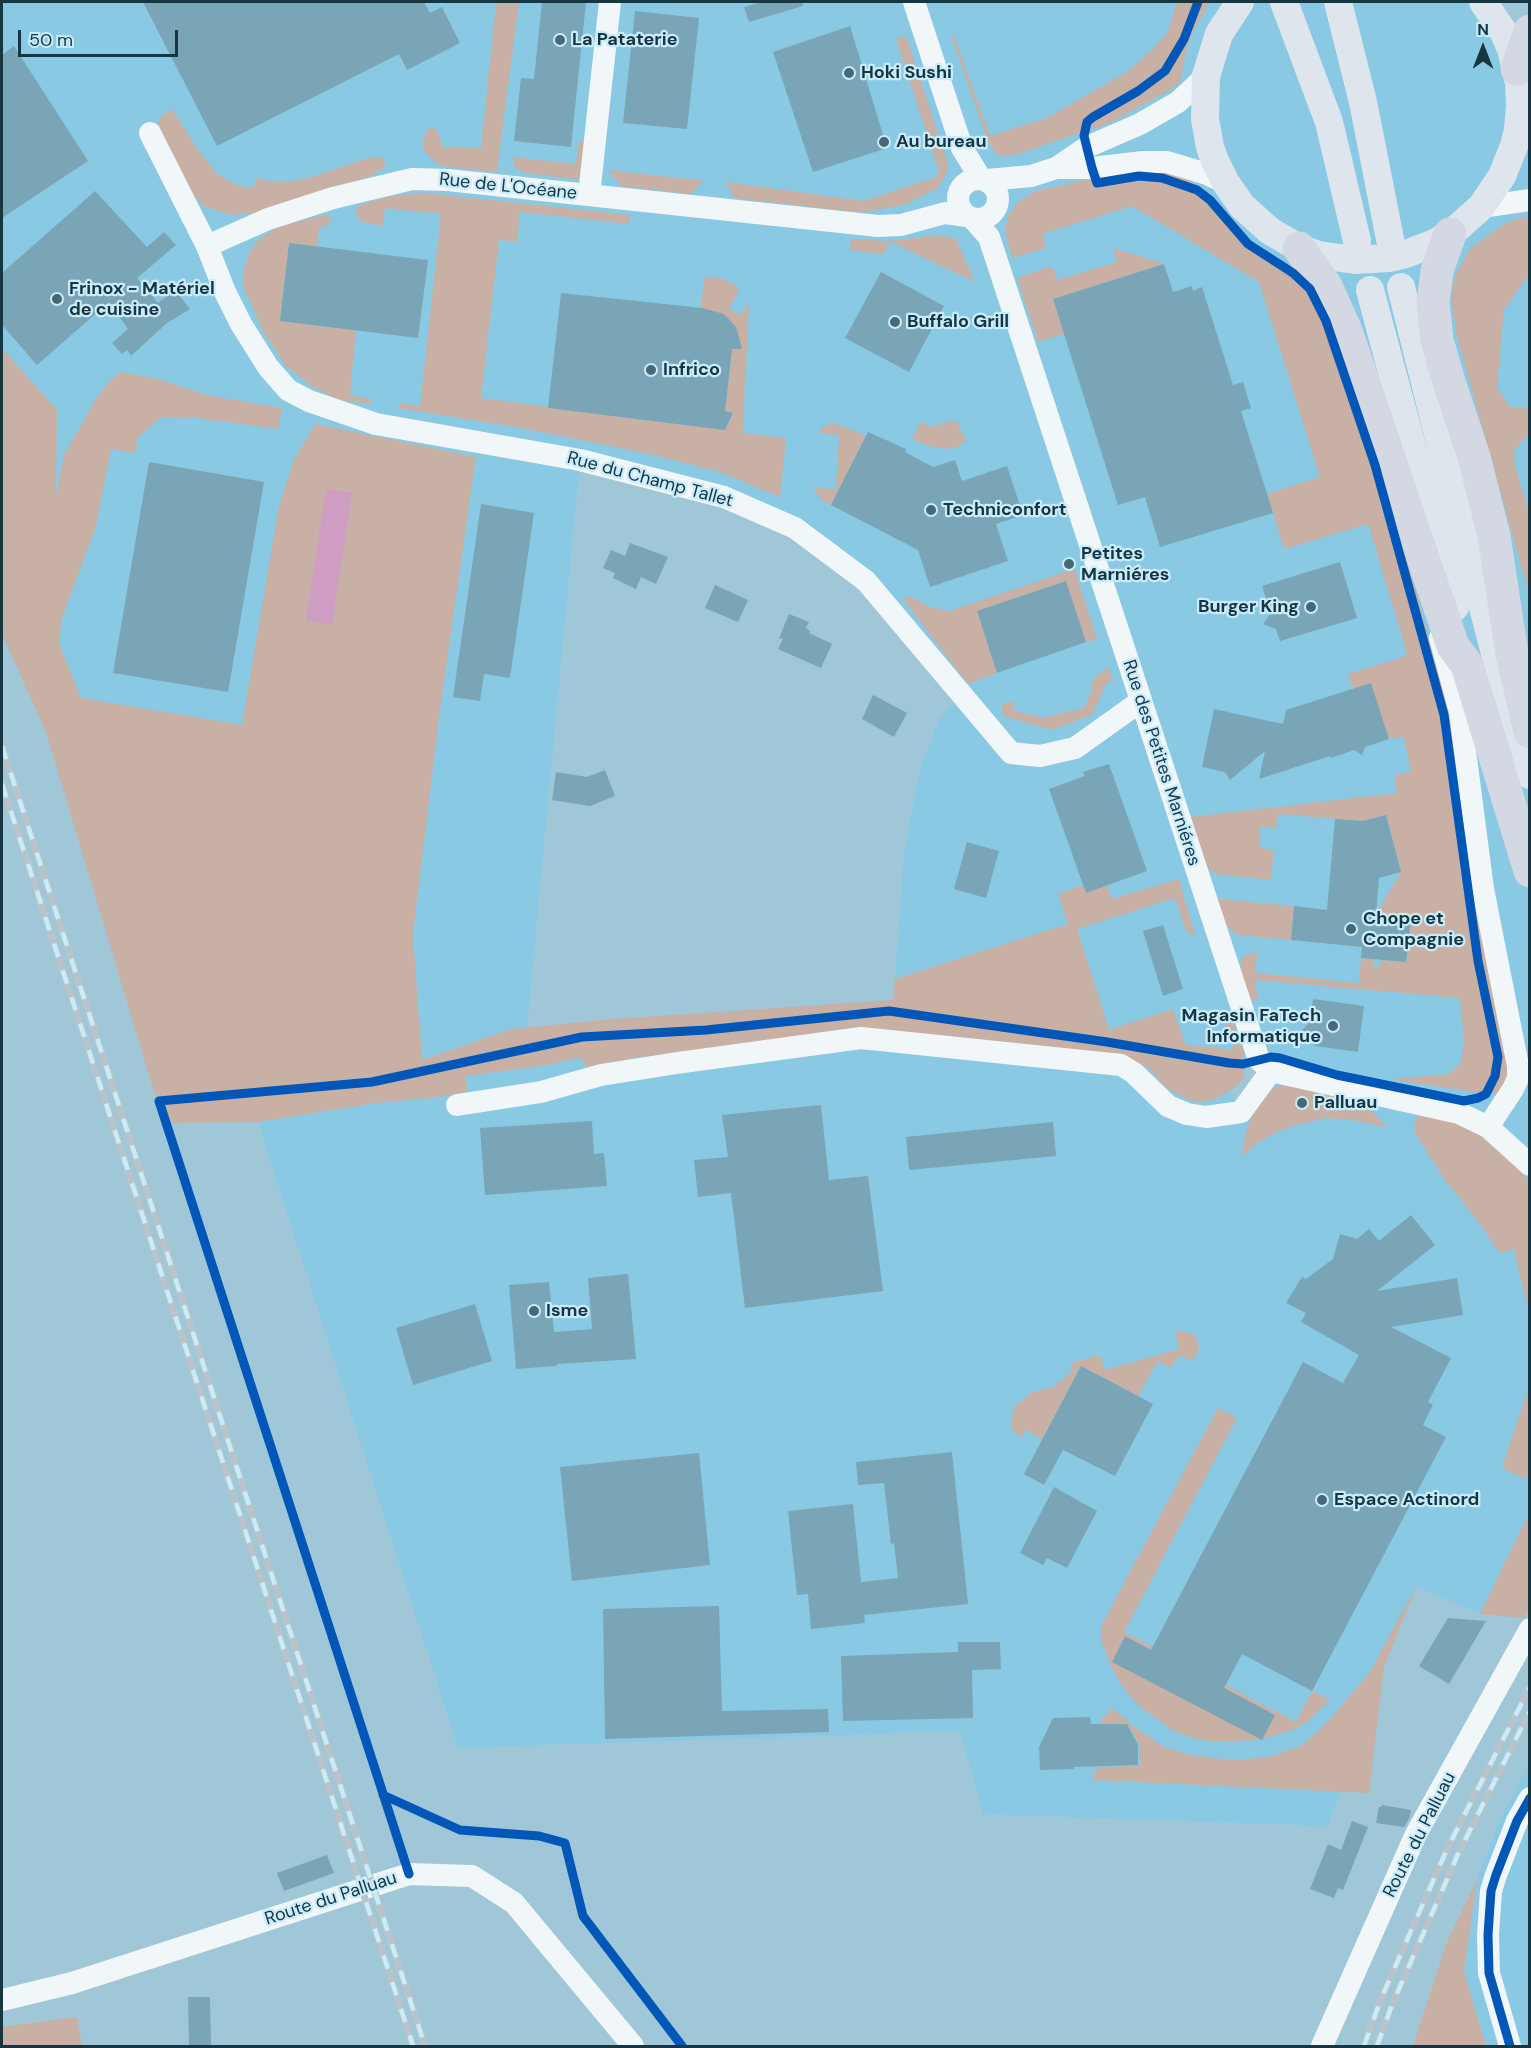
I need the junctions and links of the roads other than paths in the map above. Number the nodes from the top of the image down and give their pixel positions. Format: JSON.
{"nodes":[{"id":1,"x":610,"y":2,"type":"edge"},
{"id":2,"x":914,"y":2,"type":"edge"},
{"id":3,"x":1240,"y":2,"type":"edge"},
{"id":4,"x":1284,"y":2,"type":"edge"},
{"id":5,"x":1338,"y":2,"type":"edge"},
{"id":6,"x":1483,"y":2,"type":"edge"},
{"id":7,"x":1530,"y":31,"type":"edge"},
{"id":8,"x":1517,"y":69,"type":"junction"},
{"id":9,"x":1206,"y":76,"type":"junction"},
{"id":10,"x":1525,"y":114,"type":"edge"},
{"id":11,"x":150,"y":133,"type":"dead end"},
{"id":12,"x":1056,"y":168,"type":"junction"},
{"id":13,"x":1226,"y":183,"type":"junction"},
{"id":14,"x":589,"y":195,"type":"junction"},
{"id":15,"x":1530,"y":200,"type":"edge"},
{"id":16,"x":974,"y":201,"type":"junction"},
{"id":17,"x":1481,"y":207,"type":"junction"},
{"id":18,"x":1450,"y":234,"type":"junction"},
{"id":19,"x":1390,"y":239,"type":"dead end"},
{"id":20,"x":1357,"y":241,"type":"dead end"},
{"id":21,"x":207,"y":246,"type":"junction"},
{"id":22,"x":1299,"y":248,"type":"junction"},
{"id":23,"x":1401,"y":287,"type":"dead end"},
{"id":24,"x":1371,"y":290,"type":"dead end"},
{"id":25,"x":1485,"y":501,"type":"junction"},
{"id":26,"x":1407,"y":508,"type":"junction"},
{"id":27,"x":1464,"y":533,"type":"junction"},
{"id":28,"x":1467,"y":665,"type":"junction"},
{"id":29,"x":1141,"y":701,"type":"junction"},
{"id":30,"x":1530,"y":732,"type":"edge"},
{"id":31,"x":1530,"y":775,"type":"edge"},
{"id":32,"x":1530,"y":871,"type":"edge"},
{"id":33,"x":1271,"y":1071,"type":"junction"},
{"id":34,"x":457,"y":1105,"type":"dead end"},
{"id":35,"x":1488,"y":1127,"type":"junction"},
{"id":36,"x":1530,"y":1165,"type":"edge"},
{"id":37,"x":1530,"y":1629,"type":"edge"},
{"id":38,"x":1530,"y":1798,"type":"edge"},
{"id":39,"x":2,"y":2000,"type":"edge"},
{"id":40,"x":633,"y":2046,"type":"edge"},
{"id":41,"x":1322,"y":2046,"type":"edge"},
{"id":42,"x":1510,"y":2046,"type":"edge"}],
"edges":[{"from":1,"to":14,"type":"street"},
{"from":2,"to":16,"type":"street","name":"Rue des Petites Marniéres"},
{"from":3,"to":9,"type":"main road"},
{"from":4,"to":20,"type":"main road"},
{"from":5,"to":19,"type":"main road"},
{"from":6,"to":8,"type":"main road"},
{"from":7,"to":8,"type":"highway"},
{"from":8,"to":10,"type":"main road"},
{"from":9,"to":12,"type":"street"},
{"from":9,"to":13,"type":"main road"},
{"from":10,"to":17,"type":"main road"},
{"from":11,"to":21,"type":"street"},
{"from":12,"to":13,"type":"street"},
{"from":12,"to":16,"type":"street","name":"Rue de L'Océane"},
{"from":13,"to":22,"type":"main road"},
{"from":14,"to":16,"type":"street","name":"Rue de L'Océane"},
{"from":14,"to":21,"type":"street","name":"Rue de L'Océane"},
{"from":15,"to":17,"type":"street"},
{"from":16,"to":29,"type":"street","name":"Rue des Petites Marniéres"},
{"from":17,"to":18,"type":"main road"},
{"from":18,"to":22,"type":"main road"},
{"from":18,"to":25,"type":"highway"},
{"from":21,"to":29,"type":"street","name":"Rue du Champ Tallet"},
{"from":22,"to":26,"type":"highway"},
{"from":23,"to":27,"type":"main road"},
{"from":24,"to":28,"type":"main road"},
{"from":25,"to":27,"type":"street"},
{"from":25,"to":30,"type":"highway"},
{"from":26,"to":28,"type":"highway"},
{"from":26,"to":35,"type":"street"},
{"from":27,"to":31,"type":"main road"},
{"from":28,"to":32,"type":"highway"},
{"from":29,"to":33,"type":"street","name":"Rue des Petites Marniéres"},
{"from":33,"to":34,"type":"street"},
{"from":33,"to":35,"type":"street"},
{"from":35,"to":36,"type":"street"},
{"from":37,"to":41,"type":"street","name":"Route du Palluau"},
{"from":38,"to":42,"type":"street"},
{"from":39,"to":40,"type":"street","name":"Route du Palluau"}]}
